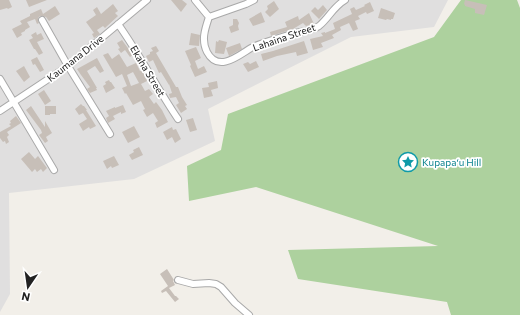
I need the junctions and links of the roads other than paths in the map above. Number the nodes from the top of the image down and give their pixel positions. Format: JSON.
{"nodes":[{"id":1,"x":146,"y":0,"type":"edge"},
{"id":2,"x":195,"y":0,"type":"edge"},
{"id":3,"x":254,"y":0,"type":"edge"},
{"id":4,"x":345,"y":0,"type":"edge"},
{"id":5,"x":209,"y":17,"type":"junction"},
{"id":6,"x":42,"y":20,"type":"dead end"},
{"id":7,"x":118,"y":24,"type":"junction"},
{"id":8,"x":68,"y":66,"type":"junction"},
{"id":9,"x":0,"y":79,"type":"edge"},
{"id":10,"x":14,"y":102,"type":"junction"},
{"id":11,"x":0,"y":111,"type":"edge"},
{"id":12,"x":178,"y":119,"type":"dead end"},
{"id":13,"x":110,"y":134,"type":"dead end"},
{"id":14,"x":54,"y":170,"type":"dead end"},
{"id":15,"x":178,"y":280,"type":"dead end"},
{"id":16,"x":249,"y":315,"type":"edge"}],
"edges":[{"from":1,"to":7,"type":"street","name":"Kaumana Drive"},
{"from":2,"to":5,"type":"street"},
{"from":3,"to":5,"type":"street"},
{"from":4,"to":5,"type":"street","name":"Lahaina Street"},
{"from":6,"to":8,"type":"street"},
{"from":7,"to":8,"type":"street","name":"Kaumana Drive"},
{"from":7,"to":12,"type":"street","name":"Ekaha Street"},
{"from":8,"to":10,"type":"street","name":"Kaumana Drive"},
{"from":8,"to":13,"type":"street"},
{"from":9,"to":10,"type":"street"},
{"from":10,"to":11,"type":"street","name":"Kaumana Drive"},
{"from":10,"to":14,"type":"street"},
{"from":15,"to":16,"type":"street"}]}
